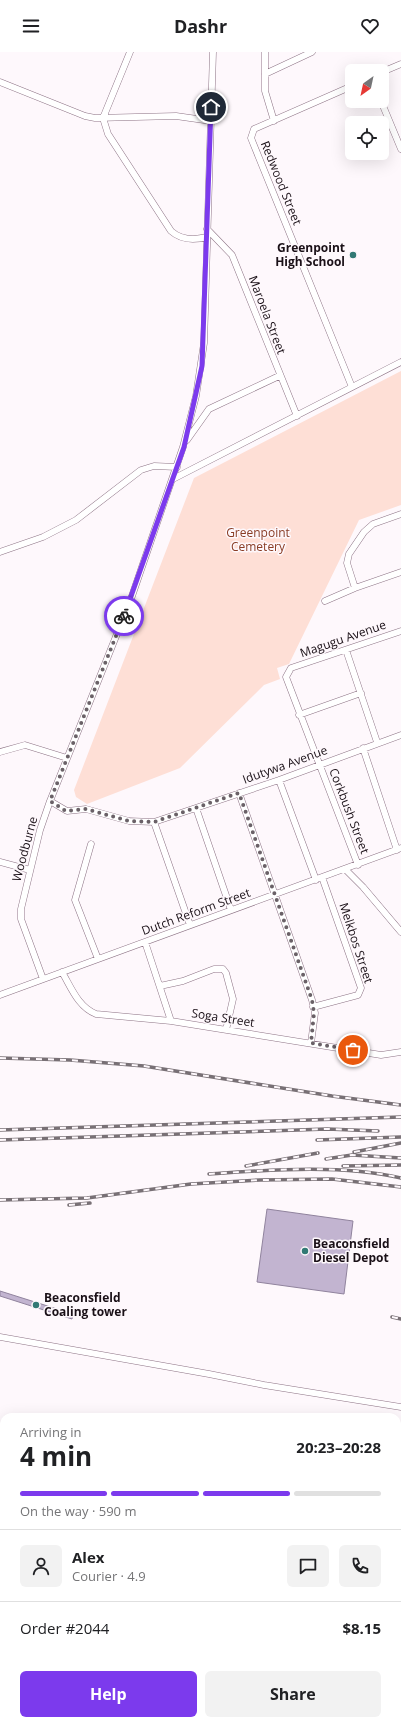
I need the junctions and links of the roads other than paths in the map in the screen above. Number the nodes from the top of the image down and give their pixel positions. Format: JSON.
{"nodes":[{"id":1,"x":130,"y":52,"type":"edge"},
{"id":2,"x":214,"y":52,"type":"edge"},
{"id":3,"x":265,"y":52,"type":"edge"},
{"id":4,"x":312,"y":52,"type":"edge"},
{"id":5,"x":401,"y":64,"type":"edge"},
{"id":6,"x":389,"y":69,"type":"edge"},
{"id":7,"x":265,"y":74,"type":"junction"},
{"id":8,"x":0,"y":82,"type":"edge"},
{"id":9,"x":345,"y":89,"type":"edge"},
{"id":10,"x":384,"y":108,"type":"edge"},
{"id":11,"x":103,"y":118,"type":"junction"},
{"id":12,"x":211,"y":121,"type":"junction"},
{"id":13,"x":274,"y":121,"type":"junction"},
{"id":14,"x":401,"y":149,"type":"edge"},
{"id":15,"x":208,"y":228,"type":"junction"},
{"id":16,"x":207,"y":237,"type":"junction"},
{"id":17,"x":401,"y":362,"type":"edge"},
{"id":18,"x":279,"y":376,"type":"junction"},
{"id":19,"x":352,"y":387,"type":"junction"},
{"id":20,"x":297,"y":416,"type":"junction"},
{"id":21,"x":184,"y":444,"type":"junction"},
{"id":22,"x":177,"y":467,"type":"junction"},
{"id":23,"x":173,"y":479,"type":"junction"},
{"id":24,"x":401,"y":514,"type":"edge"},
{"id":25,"x":0,"y":552,"type":"edge"},
{"id":26,"x":401,"y":572,"type":"edge"},
{"id":27,"x":355,"y":588,"type":"junction"},
{"id":28,"x":325,"y":601,"type":"dead end"},
{"id":29,"x":401,"y":630,"type":"edge"},
{"id":30,"x":346,"y":650,"type":"junction"},
{"id":31,"x":291,"y":668,"type":"joint"},
{"id":32,"x":361,"y":693,"type":"junction"},
{"id":33,"x":299,"y":715,"type":"junction"},
{"id":34,"x":401,"y":735,"type":"edge"},
{"id":35,"x":377,"y":742,"type":"junction"},
{"id":36,"x":363,"y":748,"type":"junction"},
{"id":37,"x":0,"y":752,"type":"edge"},
{"id":38,"x":67,"y":758,"type":"junction"},
{"id":39,"x":320,"y":764,"type":"junction"},
{"id":40,"x":279,"y":780,"type":"junction"},
{"id":41,"x":239,"y":793,"type":"junction"},
{"id":42,"x":50,"y":801,"type":"junction"},
{"id":43,"x":196,"y":808,"type":"junction"},
{"id":44,"x":154,"y":822,"type":"junction"},
{"id":45,"x":91,"y":844,"type":"dead end"},
{"id":46,"x":399,"y":849,"type":"edge"},
{"id":47,"x":0,"y":862,"type":"edge"},
{"id":48,"x":358,"y":865,"type":"junction"},
{"id":49,"x":345,"y":869,"type":"junction"},
{"id":50,"x":30,"y":870,"type":"junction"},
{"id":51,"x":319,"y":878,"type":"junction"},
{"id":52,"x":274,"y":895,"type":"junction"},
{"id":53,"x":231,"y":910,"type":"junction"},
{"id":54,"x":190,"y":925,"type":"junction"},
{"id":55,"x":401,"y":932,"type":"edge"},
{"id":56,"x":144,"y":942,"type":"junction"},
{"id":57,"x":98,"y":959,"type":"junction"},
{"id":58,"x":62,"y":972,"type":"junction"},
{"id":59,"x":43,"y":979,"type":"junction"},
{"id":60,"x":160,"y":986,"type":"junction"},
{"id":61,"x":0,"y":995,"type":"edge"},
{"id":62,"x":313,"y":1007,"type":"junction"},
{"id":63,"x":171,"y":1021,"type":"junction"},
{"id":64,"x":226,"y":1030,"type":"junction"},
{"id":65,"x":311,"y":1043,"type":"junction"},
{"id":66,"x":401,"y":1052,"type":"edge"},
{"id":67,"x":0,"y":1337,"type":"edge"},
{"id":68,"x":401,"y":1407,"type":"edge"}],
"edges":[{"from":1,"to":11,"type":"street"},
{"from":2,"to":12,"type":"street","name":"Woodburne"},
{"from":3,"to":7,"type":"street"},
{"from":4,"to":7,"type":"street"},
{"from":5,"to":6,"type":"street"},
{"from":7,"to":13,"type":"street"},
{"from":8,"to":11,"type":"street"},
{"from":9,"to":13,"type":"street","name":"Redwood Street"},
{"from":10,"to":14,"type":"street"},
{"from":11,"to":12,"type":"street"},
{"from":11,"to":16,"type":"street"},
{"from":12,"to":15,"type":"street","name":"Woodburne"},
{"from":13,"to":19,"type":"street","name":"Redwood Street"},
{"from":15,"to":16,"type":"street","name":"Woodburne"},
{"from":15,"to":18,"type":"street","name":"Maroela Street"},
{"from":16,"to":21,"type":"street","name":"Woodburne"},
{"from":17,"to":19,"type":"street"},
{"from":18,"to":20,"type":"street","name":"Maroela Street"},
{"from":18,"to":21,"type":"street"},
{"from":19,"to":20,"type":"street"},
{"from":20,"to":23,"type":"street"},
{"from":21,"to":22,"type":"street","name":"Woodburne"},
{"from":22,"to":23,"type":"street","name":"Woodburne"},
{"from":22,"to":25,"type":"street"},
{"from":23,"to":38,"type":"street","name":"Woodburne"},
{"from":24,"to":27,"type":"street"},
{"from":26,"to":27,"type":"street"},
{"from":27,"to":28,"type":"street"},
{"from":29,"to":30,"type":"street","name":"Magugu Avenue"},
{"from":30,"to":31,"type":"street","name":"Magugu Avenue"},
{"from":30,"to":32,"type":"street"},
{"from":31,"to":33,"type":"street","name":"Corkbush Street"},
{"from":32,"to":33,"type":"street"},
{"from":32,"to":35,"type":"street"},
{"from":33,"to":39,"type":"street","name":"Corkbush Street"},
{"from":34,"to":35,"type":"street","name":"Idutywa Avenue"},
{"from":35,"to":36,"type":"street","name":"Idutywa Avenue"},
{"from":36,"to":39,"type":"street","name":"Idutywa Avenue"},
{"from":36,"to":46,"type":"street"},
{"from":37,"to":38,"type":"street"},
{"from":38,"to":42,"type":"street","name":"Woodburne"},
{"from":39,"to":40,"type":"street","name":"Idutywa Avenue"},
{"from":39,"to":48,"type":"street","name":"Corkbush Street"},
{"from":40,"to":41,"type":"street","name":"Idutywa Avenue"},
{"from":40,"to":51,"type":"street"},
{"from":41,"to":43,"type":"street","name":"Idutywa Avenue"},
{"from":41,"to":52,"type":"street"},
{"from":42,"to":44,"type":"street"},
{"from":42,"to":50,"type":"street","name":"Woodburne"},
{"from":43,"to":44,"type":"street","name":"Idutywa Avenue"},
{"from":43,"to":53,"type":"street"},
{"from":44,"to":54,"type":"street"},
{"from":45,"to":57,"type":"street"},
{"from":46,"to":48,"type":"street","name":"Dutch Reform Street"},
{"from":47,"to":50,"type":"street"},
{"from":48,"to":49,"type":"street","name":"Dutch Reform Street"},
{"from":49,"to":51,"type":"street","name":"Dutch Reform Street"},
{"from":49,"to":55,"type":"street"},
{"from":50,"to":59,"type":"street","name":"Woodburne"},
{"from":51,"to":52,"type":"street","name":"Dutch Reform Street"},
{"from":51,"to":62,"type":"street","name":"Melkbos Street"},
{"from":52,"to":53,"type":"street","name":"Dutch Reform Street"},
{"from":52,"to":62,"type":"street"},
{"from":53,"to":54,"type":"street","name":"Dutch Reform Street"},
{"from":54,"to":56,"type":"street","name":"Dutch Reform Street"},
{"from":56,"to":57,"type":"street","name":"Dutch Reform Street"},
{"from":56,"to":60,"type":"street"},
{"from":57,"to":58,"type":"street","name":"Dutch Reform Street"},
{"from":58,"to":59,"type":"street","name":"Dutch Reform Street"},
{"from":58,"to":63,"type":"street","name":"Soga Street"},
{"from":59,"to":61,"type":"street","name":"Dutch Reform Street"},
{"from":60,"to":63,"type":"street"},
{"from":60,"to":64,"type":"street"},
{"from":62,"to":65,"type":"street"},
{"from":63,"to":64,"type":"street","name":"Soga Street"},
{"from":64,"to":65,"type":"street","name":"Soga Street"},
{"from":65,"to":66,"type":"street","name":"Soga Street"},
{"from":67,"to":68,"type":"street"}]}
